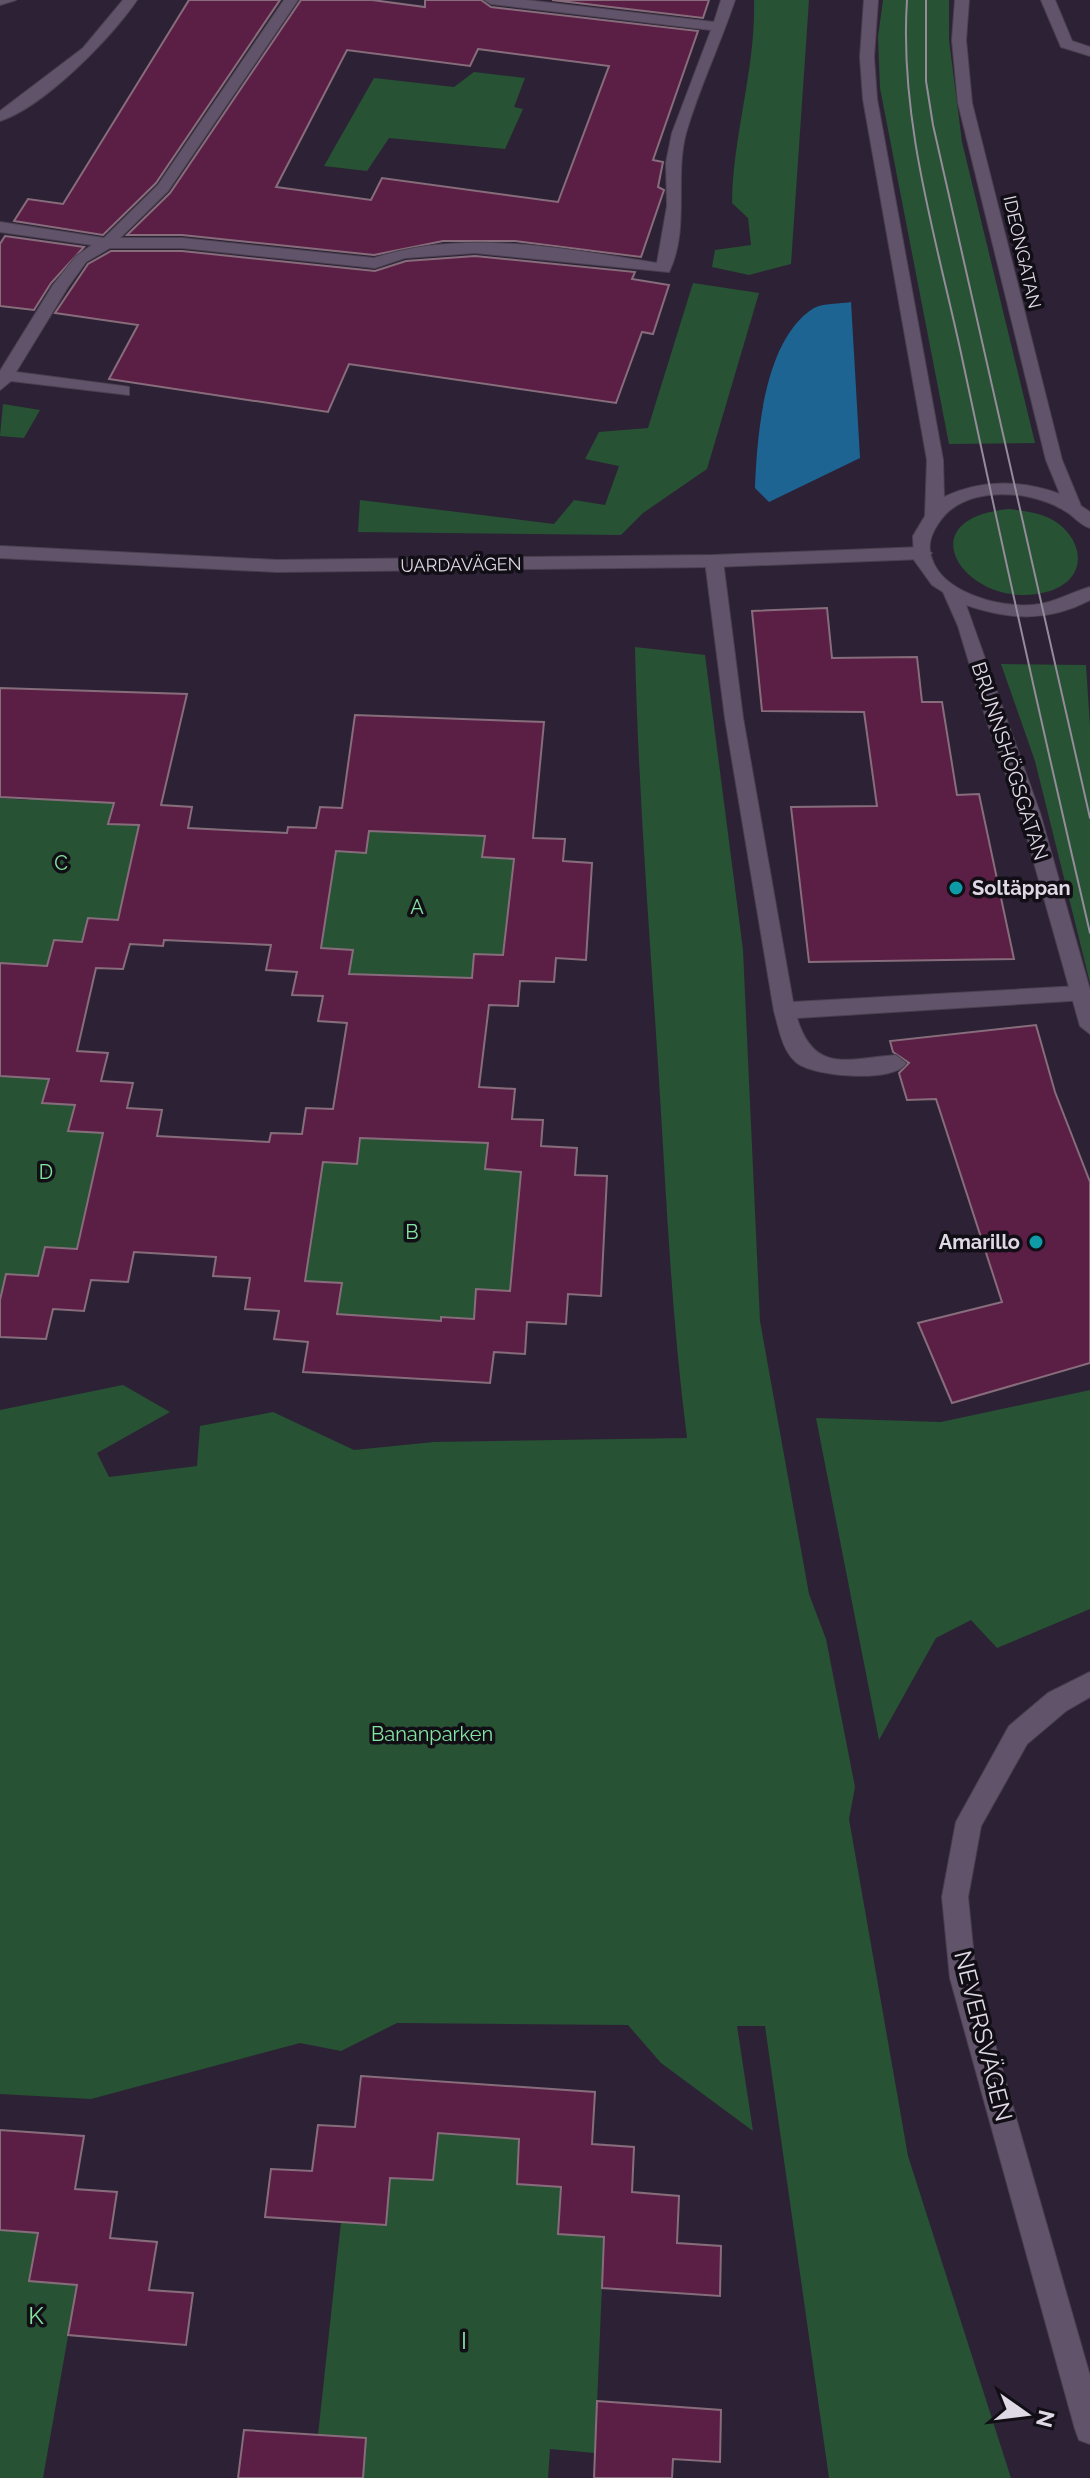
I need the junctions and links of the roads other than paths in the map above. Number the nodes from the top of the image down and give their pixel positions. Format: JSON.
{"nodes":[{"id":1,"x":9,"y":0,"type":"edge"},
{"id":2,"x":130,"y":0,"type":"edge"},
{"id":3,"x":291,"y":0,"type":"edge"},
{"id":4,"x":491,"y":0,"type":"edge"},
{"id":5,"x":728,"y":0,"type":"edge"},
{"id":6,"x":871,"y":0,"type":"edge"},
{"id":7,"x":962,"y":0,"type":"edge"},
{"id":8,"x":1048,"y":0,"type":"edge"},
{"id":9,"x":0,"y":1,"type":"edge"},
{"id":10,"x":719,"y":27,"type":"junction"},
{"id":11,"x":1090,"y":52,"type":"edge"},
{"id":12,"x":0,"y":117,"type":"edge"},
{"id":13,"x":0,"y":227,"type":"edge"},
{"id":14,"x":107,"y":243,"type":"junction"},
{"id":15,"x":2,"y":380,"type":"edge"},
{"id":16,"x":123,"y":391,"type":"dead end"},
{"id":17,"x":1074,"y":509,"type":"junction"},
{"id":18,"x":933,"y":515,"type":"junction"},
{"id":19,"x":1090,"y":522,"type":"edge"},
{"id":20,"x":0,"y":552,"type":"edge"},
{"id":21,"x":923,"y":553,"type":"junction"},
{"id":22,"x":714,"y":561,"type":"junction"},
{"id":23,"x":951,"y":591,"type":"junction"},
{"id":24,"x":1089,"y":600,"type":"edge"},
{"id":25,"x":1079,"y":994,"type":"junction"},
{"id":26,"x":784,"y":1011,"type":"junction"},
{"id":27,"x":1090,"y":1026,"type":"edge"},
{"id":28,"x":896,"y":1063,"type":"dead end"},
{"id":29,"x":1090,"y":1684,"type":"edge"},
{"id":30,"x":1090,"y":2429,"type":"edge"}],
"edges":[{"from":1,"to":9,"type":"street"},
{"from":2,"to":12,"type":"street"},
{"from":3,"to":14,"type":"street"},
{"from":4,"to":10,"type":"street"},
{"from":5,"to":10,"type":"street"},
{"from":6,"to":18,"type":"street"},
{"from":7,"to":17,"type":"street","name":"IDEONGATAN"},
{"from":8,"to":11,"type":"street"},
{"from":10,"to":14,"type":"street"},
{"from":13,"to":14,"type":"street"},
{"from":14,"to":15,"type":"street"},
{"from":15,"to":16,"type":"street"},
{"from":17,"to":18,"type":"street"},
{"from":17,"to":19,"type":"street"},
{"from":18,"to":21,"type":"street"},
{"from":20,"to":22,"type":"street","name":"UARDAVÄGEN"},
{"from":21,"to":22,"type":"street","name":"UARDAVÄGEN"},
{"from":21,"to":23,"type":"street"},
{"from":22,"to":26,"type":"street"},
{"from":23,"to":24,"type":"street"},
{"from":23,"to":25,"type":"street","name":"BRUNNSHÖGSGATAN"},
{"from":25,"to":26,"type":"street"},
{"from":25,"to":27,"type":"street","name":"BRUNNSHÖGSGATAN"},
{"from":26,"to":28,"type":"street"},
{"from":29,"to":30,"type":"street","name":"NEVERSVÄGEN"}]}
